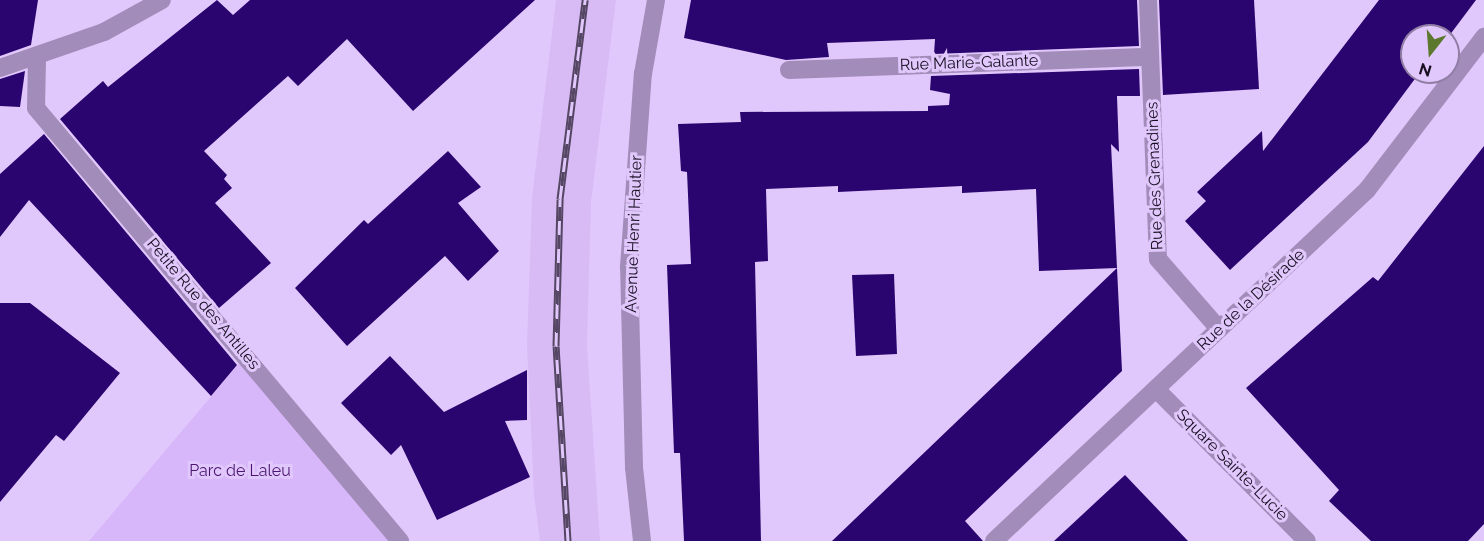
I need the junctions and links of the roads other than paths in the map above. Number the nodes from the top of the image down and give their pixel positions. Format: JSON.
{"nodes":[{"id":1,"x":162,"y":0,"type":"edge"},
{"id":2,"x":656,"y":0,"type":"edge"},
{"id":3,"x":1148,"y":0,"type":"edge"},
{"id":4,"x":1484,"y":37,"type":"edge"},
{"id":5,"x":1150,"y":57,"type":"junction"},
{"id":6,"x":37,"y":58,"type":"junction"},
{"id":7,"x":0,"y":68,"type":"edge"},
{"id":8,"x":789,"y":70,"type":"dead end"},
{"id":9,"x":1219,"y":329,"type":"junction"},
{"id":10,"x":1156,"y":389,"type":"junction"},
{"id":11,"x":400,"y":541,"type":"edge"},
{"id":12,"x":642,"y":541,"type":"edge"},
{"id":13,"x":994,"y":541,"type":"edge"},
{"id":14,"x":1307,"y":541,"type":"edge"}],
"edges":[{"from":1,"to":6,"type":"street"},
{"from":2,"to":12,"type":"street","name":"Avenue Henri Hautier"},
{"from":3,"to":5,"type":"street","name":"Rue des Grenadines"},
{"from":4,"to":9,"type":"street","name":"Rue de la Désirade"},
{"from":5,"to":8,"type":"street","name":"Rue Marie-Galante"},
{"from":5,"to":9,"type":"street","name":"Rue des Grenadines"},
{"from":6,"to":7,"type":"street"},
{"from":6,"to":11,"type":"street","name":"Petite Rue des Antilles"},
{"from":9,"to":10,"type":"street","name":"Rue de la Désirade"},
{"from":10,"to":13,"type":"street","name":"Rue de la Désirade"},
{"from":10,"to":14,"type":"street","name":"Square Sainte-Lucie"}]}
